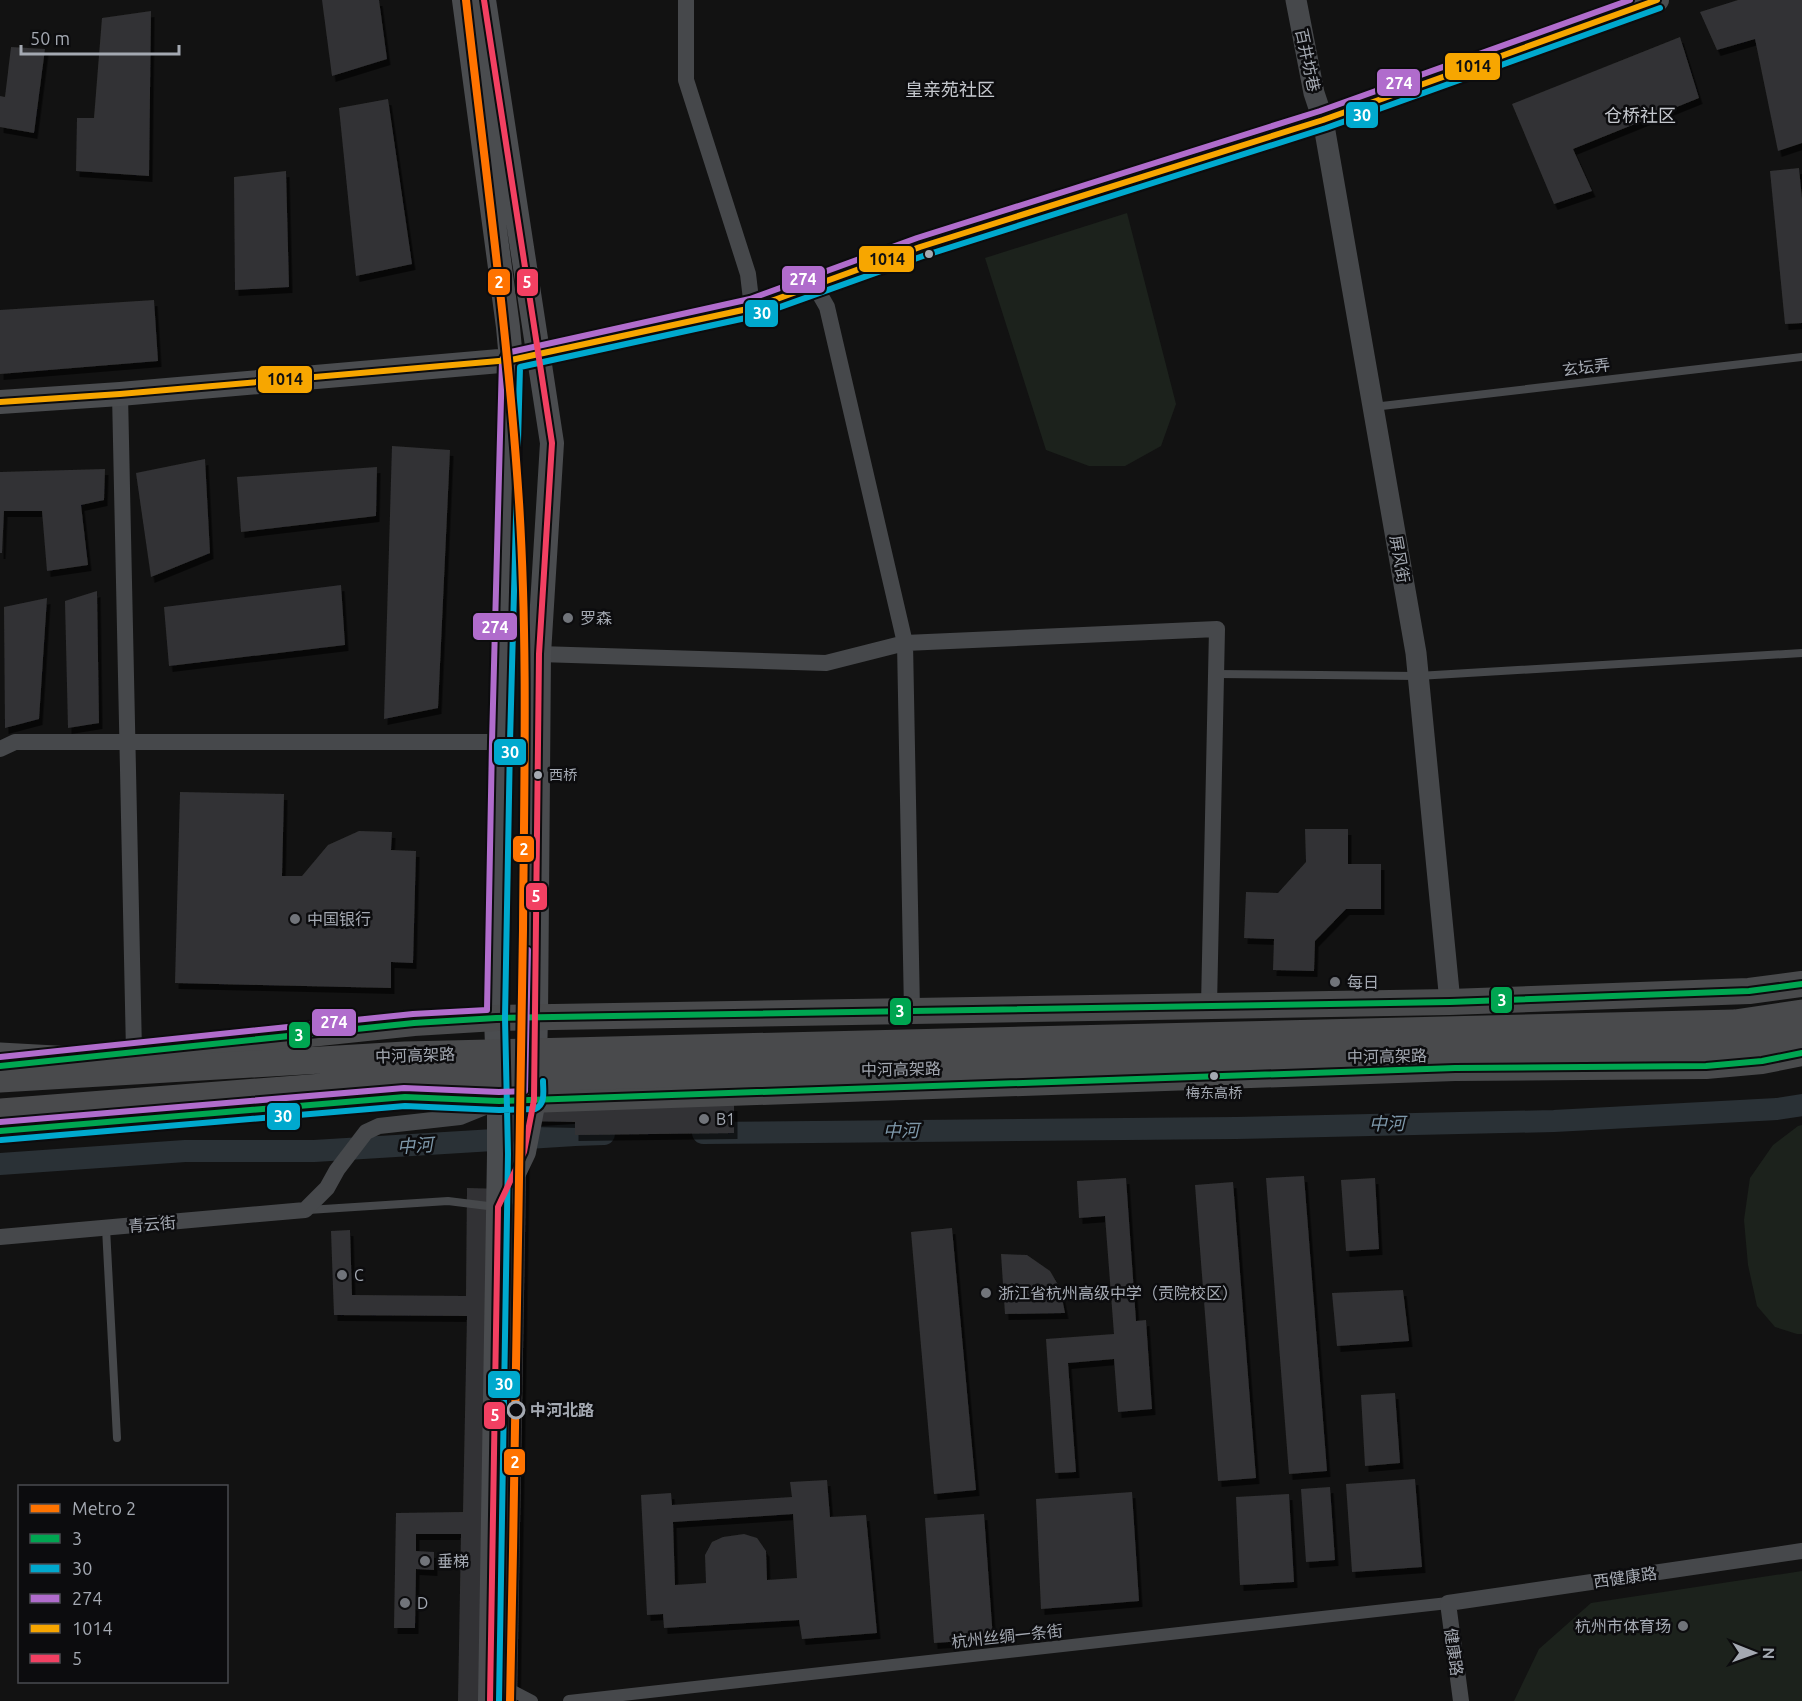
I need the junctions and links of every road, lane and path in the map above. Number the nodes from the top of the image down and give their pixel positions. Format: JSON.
{"nodes":[{"id":1,"x":464,"y":0,"type":"edge"},
{"id":2,"x":484,"y":0,"type":"edge"},
{"id":3,"x":686,"y":0,"type":"edge"},
{"id":4,"x":1296,"y":0,"type":"edge"},
{"id":5,"x":1657,"y":0,"type":"edge"},
{"id":6,"x":1323,"y":120,"type":"junction"},
{"id":7,"x":815,"y":286,"type":"junction"},
{"id":8,"x":752,"y":308,"type":"junction"},
{"id":9,"x":538,"y":354,"type":"junction"},
{"id":10,"x":1802,"y":357,"type":"edge"},
{"id":11,"x":511,"y":360,"type":"junction"},
{"id":12,"x":120,"y":394,"type":"junction"},
{"id":13,"x":0,"y":402,"type":"edge"},
{"id":14,"x":1373,"y":407,"type":"junction"},
{"id":15,"x":905,"y":643,"type":"junction"},
{"id":16,"x":1802,"y":653,"type":"edge"},
{"id":17,"x":539,"y":654,"type":"junction"},
{"id":18,"x":1216,"y":674,"type":"junction"},
{"id":19,"x":1418,"y":676,"type":"junction"},
{"id":20,"x":127,"y":742,"type":"junction"},
{"id":21,"x":501,"y":742,"type":"junction"},
{"id":22,"x":0,"y":749,"type":"edge"},
{"id":23,"x":1802,"y":984,"type":"edge"},
{"id":24,"x":1450,"y":1002,"type":"junction"},
{"id":25,"x":1209,"y":1006,"type":"junction"},
{"id":26,"x":912,"y":1011,"type":"junction"},
{"id":27,"x":1802,"y":1013,"type":"edge"},
{"id":28,"x":536,"y":1017,"type":"junction"},
{"id":29,"x":496,"y":1018,"type":"junction"},
{"id":30,"x":1802,"y":1039,"type":"edge"},
{"id":31,"x":134,"y":1052,"type":"junction"},
{"id":32,"x":1802,"y":1053,"type":"edge"},
{"id":33,"x":0,"y":1056,"type":"edge"},
{"id":34,"x":0,"y":1066,"type":"edge"},
{"id":35,"x":197,"y":1068,"type":"junction"},
{"id":36,"x":0,"y":1079,"type":"edge"},
{"id":37,"x":0,"y":1112,"type":"edge"},
{"id":38,"x":531,"y":1112,"type":"junction"},
{"id":39,"x":499,"y":1113,"type":"junction"},
{"id":40,"x":0,"y":1131,"type":"edge"},
{"id":41,"x":498,"y":1208,"type":"junction"},
{"id":42,"x":305,"y":1210,"type":"junction"},
{"id":43,"x":106,"y":1228,"type":"junction"},
{"id":44,"x":0,"y":1237,"type":"edge"},
{"id":45,"x":117,"y":1438,"type":"dead end"},
{"id":46,"x":1802,"y":1551,"type":"edge"},
{"id":47,"x":1448,"y":1603,"type":"junction"},
{"id":48,"x":490,"y":1690,"type":"edge"},
{"id":49,"x":532,"y":1701,"type":"edge"},
{"id":50,"x":569,"y":1701,"type":"edge"},
{"id":51,"x":1461,"y":1701,"type":"edge"}],
"edges":[{"from":1,"to":11,"type":"main road"},
{"from":2,"to":9,"type":"main road"},
{"from":3,"to":8,"type":"street"},
{"from":4,"to":6,"type":"street","name":"百井坊巷"},
{"from":5,"to":6,"type":"main road"},
{"from":6,"to":7,"type":"main road"},
{"from":6,"to":14,"type":"street","name":"屏风街"},
{"from":7,"to":8,"type":"main road"},
{"from":7,"to":15,"type":"street"},
{"from":8,"to":9,"type":"main road"},
{"from":9,"to":11,"type":"main road"},
{"from":9,"to":17,"type":"main road"},
{"from":10,"to":14,"type":"lane","name":"玄坛弄"},
{"from":11,"to":12,"type":"main road"},
{"from":11,"to":21,"type":"main road"},
{"from":12,"to":13,"type":"main road"},
{"from":12,"to":20,"type":"street"},
{"from":14,"to":19,"type":"street","name":"屏风街"},
{"from":15,"to":17,"type":"street"},
{"from":15,"to":18,"type":"street"},
{"from":15,"to":26,"type":"street"},
{"from":16,"to":19,"type":"lane"},
{"from":17,"to":28,"type":"main road"},
{"from":18,"to":19,"type":"lane"},
{"from":18,"to":25,"type":"street"},
{"from":19,"to":24,"type":"street","name":"屏风街"},
{"from":20,"to":21,"type":"street"},
{"from":20,"to":22,"type":"street"},
{"from":20,"to":31,"type":"street"},
{"from":21,"to":29,"type":"main road"},
{"from":23,"to":24,"type":"main road"},
{"from":24,"to":25,"type":"main road"},
{"from":25,"to":26,"type":"main road"},
{"from":26,"to":28,"type":"main road"},
{"from":27,"to":35,"type":"highway","name":"中河高架路"},
{"from":28,"to":29,"type":"main road"},
{"from":28,"to":38,"type":"main road"},
{"from":29,"to":31,"type":"main road"},
{"from":29,"to":39,"type":"main road"},
{"from":30,"to":37,"type":"highway","name":"中河高架路"},
{"from":31,"to":34,"type":"main road"},
{"from":32,"to":38,"type":"main road"},
{"from":33,"to":35,"type":"highway"},
{"from":35,"to":36,"type":"highway","name":"中河高架路"},
{"from":38,"to":39,"type":"main road"},
{"from":38,"to":41,"type":"main road"},
{"from":39,"to":40,"type":"main road"},
{"from":39,"to":41,"type":"main road"},
{"from":39,"to":42,"type":"street"},
{"from":41,"to":42,"type":"lane","name":"青云街"},
{"from":41,"to":48,"type":"main road"},
{"from":42,"to":43,"type":"street","name":"青云街"},
{"from":43,"to":44,"type":"street","name":"青云街"},
{"from":43,"to":45,"type":"lane"},
{"from":46,"to":47,"type":"street","name":"西健康路"},
{"from":47,"to":50,"type":"street","name":"杭州丝绸一条街"},
{"from":47,"to":51,"type":"street","name":"健康路"},
{"from":48,"to":49,"type":"street"}]}
